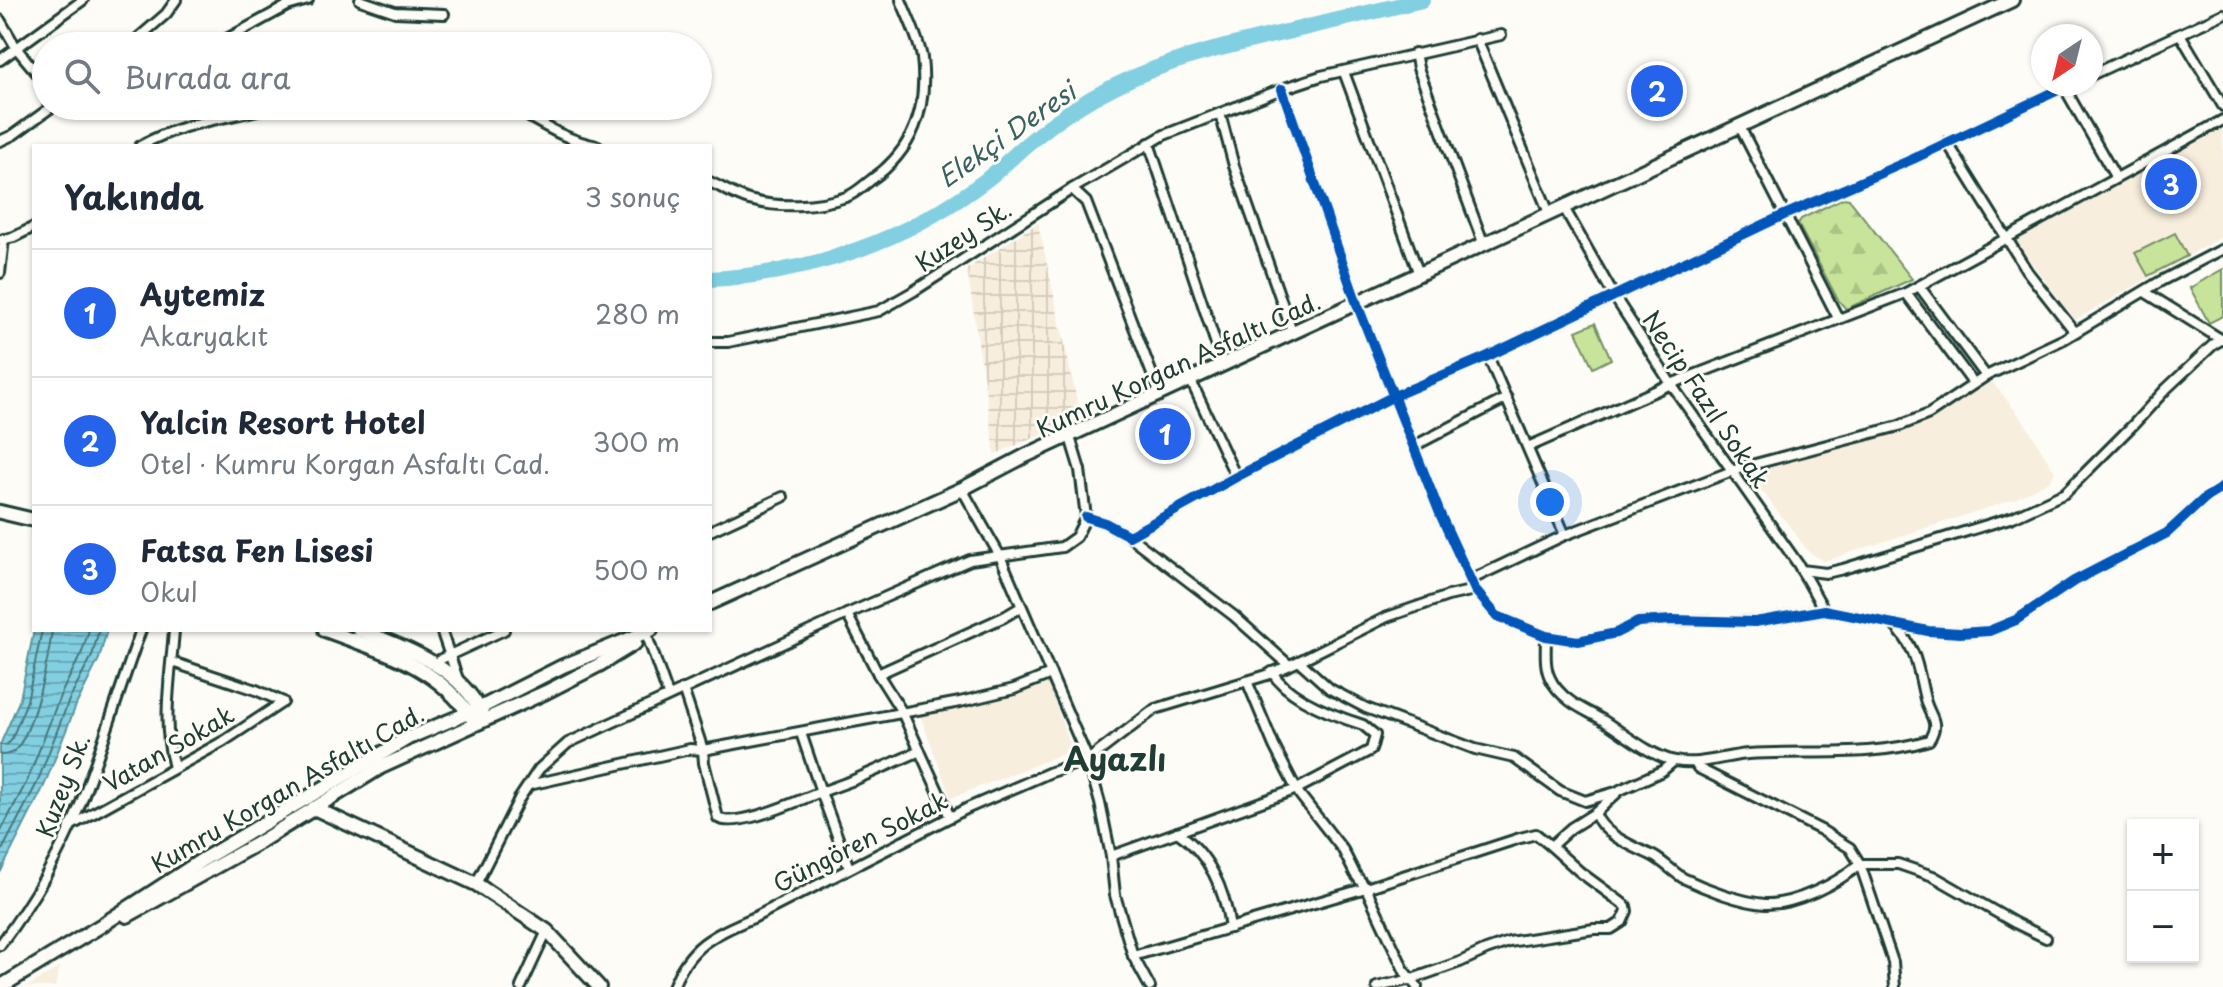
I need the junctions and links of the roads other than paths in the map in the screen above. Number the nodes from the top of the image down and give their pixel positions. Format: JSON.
{"nodes":[{"id":1,"x":83,"y":0,"type":"edge"},
{"id":2,"x":176,"y":0,"type":"edge"},
{"id":3,"x":308,"y":0,"type":"edge"},
{"id":4,"x":360,"y":0,"type":"edge"},
{"id":5,"x":901,"y":0,"type":"edge"},
{"id":6,"x":2012,"y":0,"type":"edge"},
{"id":7,"x":444,"y":14,"type":"dead end"},
{"id":8,"x":2223,"y":14,"type":"edge"},
{"id":9,"x":0,"y":20,"type":"edge"},
{"id":10,"x":40,"y":32,"type":"edge"},
{"id":11,"x":145,"y":32,"type":"edge"},
{"id":12,"x":240,"y":32,"type":"edge"},
{"id":13,"x":2180,"y":34,"type":"junction"},
{"id":14,"x":1501,"y":35,"type":"dead end"},
{"id":15,"x":32,"y":38,"type":"edge"},
{"id":16,"x":1477,"y":39,"type":"junction"},
{"id":17,"x":17,"y":49,"type":"junction"},
{"id":18,"x":1415,"y":53,"type":"junction"},
{"id":19,"x":0,"y":60,"type":"edge"},
{"id":20,"x":32,"y":67,"type":"edge"},
{"id":21,"x":2103,"y":69,"type":"edge"},
{"id":22,"x":1344,"y":72,"type":"junction"},
{"id":23,"x":1282,"y":89,"type":"junction"},
{"id":24,"x":2046,"y":96,"type":"edge"},
{"id":25,"x":2073,"y":96,"type":"edge"},
{"id":26,"x":2223,"y":106,"type":"edge"},
{"id":27,"x":1220,"y":113,"type":"junction"},
{"id":28,"x":34,"y":120,"type":"edge"},
{"id":29,"x":211,"y":120,"type":"edge"},
{"id":30,"x":534,"y":120,"type":"edge"},
{"id":31,"x":2223,"y":120,"type":"edge"},
{"id":32,"x":1739,"y":125,"type":"junction"},
{"id":33,"x":0,"y":141,"type":"edge"},
{"id":34,"x":1947,"y":142,"type":"junction"},
{"id":35,"x":1149,"y":143,"type":"junction"},
{"id":36,"x":144,"y":144,"type":"edge"},
{"id":37,"x":590,"y":144,"type":"edge"},
{"id":38,"x":2116,"y":178,"type":"junction"},
{"id":39,"x":712,"y":183,"type":"edge"},
{"id":40,"x":1072,"y":189,"type":"junction"},
{"id":41,"x":1563,"y":206,"type":"junction"},
{"id":42,"x":1549,"y":213,"type":"junction"},
{"id":43,"x":1784,"y":215,"type":"junction"},
{"id":44,"x":32,"y":228,"type":"edge"},
{"id":45,"x":2007,"y":238,"type":"junction"},
{"id":46,"x":2,"y":239,"type":"edge"},
{"id":47,"x":1484,"y":245,"type":"junction"},
{"id":48,"x":2223,"y":249,"type":"edge"},
{"id":49,"x":0,"y":273,"type":"edge"},
{"id":50,"x":1419,"y":274,"type":"junction"},
{"id":51,"x":1919,"y":286,"type":"junction"},
{"id":52,"x":2145,"y":292,"type":"junction"},
{"id":53,"x":1906,"y":293,"type":"junction"},
{"id":54,"x":1614,"y":296,"type":"junction"},
{"id":55,"x":1357,"y":304,"type":"junction"},
{"id":56,"x":1838,"y":318,"type":"junction"},
{"id":57,"x":2075,"y":332,"type":"junction"},
{"id":58,"x":1293,"y":334,"type":"junction"},
{"id":59,"x":2222,"y":340,"type":"edge"},
{"id":60,"x":712,"y":342,"type":"edge"},
{"id":61,"x":1488,"y":356,"type":"junction"},
{"id":62,"x":1223,"y":365,"type":"junction"},
{"id":63,"x":1986,"y":376,"type":"junction"},
{"id":64,"x":1191,"y":381,"type":"junction"},
{"id":65,"x":1973,"y":383,"type":"junction"},
{"id":66,"x":1671,"y":384,"type":"junction"},
{"id":67,"x":1160,"y":395,"type":"junction"},
{"id":68,"x":1394,"y":396,"type":"junction"},
{"id":69,"x":1507,"y":398,"type":"junction"},
{"id":70,"x":1070,"y":437,"type":"junction"},
{"id":71,"x":1414,"y":446,"type":"junction"},
{"id":72,"x":1528,"y":447,"type":"junction"},
{"id":73,"x":1732,"y":473,"type":"junction"},
{"id":74,"x":1236,"y":477,"type":"junction"},
{"id":75,"x":2223,"y":487,"type":"edge"},
{"id":76,"x":962,"y":489,"type":"junction"},
{"id":77,"x":783,"y":497,"type":"dead end"},
{"id":78,"x":0,"y":512,"type":"edge"},
{"id":79,"x":1086,"y":517,"type":"junction"},
{"id":80,"x":29,"y":519,"type":"edge"},
{"id":81,"x":712,"y":530,"type":"edge"},
{"id":82,"x":1565,"y":535,"type":"junction"},
{"id":83,"x":1129,"y":536,"type":"junction"},
{"id":84,"x":1000,"y":556,"type":"junction"},
{"id":85,"x":1801,"y":570,"type":"junction"},
{"id":86,"x":1470,"y":580,"type":"junction"},
{"id":87,"x":1475,"y":590,"type":"junction"},
{"id":88,"x":712,"y":602,"type":"edge"},
{"id":89,"x":1021,"y":607,"type":"junction"},
{"id":90,"x":1824,"y":610,"type":"junction"},
{"id":91,"x":847,"y":614,"type":"junction"},
{"id":92,"x":1893,"y":623,"type":"junction"},
{"id":93,"x":140,"y":632,"type":"edge"},
{"id":94,"x":174,"y":632,"type":"edge"},
{"id":95,"x":332,"y":632,"type":"edge"},
{"id":96,"x":364,"y":632,"type":"edge"},
{"id":97,"x":442,"y":632,"type":"edge"},
{"id":98,"x":500,"y":632,"type":"edge"},
{"id":99,"x":646,"y":632,"type":"edge"},
{"id":100,"x":648,"y":632,"type":"edge"},
{"id":101,"x":1546,"y":636,"type":"junction"},
{"id":102,"x":450,"y":654,"type":"junction"},
{"id":103,"x":1299,"y":661,"type":"junction"},
{"id":104,"x":172,"y":662,"type":"junction"},
{"id":105,"x":1289,"y":665,"type":"junction"},
{"id":106,"x":431,"y":669,"type":"junction"},
{"id":107,"x":1272,"y":672,"type":"junction"},
{"id":108,"x":878,"y":674,"type":"junction"},
{"id":109,"x":1051,"y":674,"type":"junction"},
{"id":110,"x":1247,"y":681,"type":"junction"},
{"id":111,"x":459,"y":684,"type":"junction"},
{"id":112,"x":683,"y":689,"type":"junction"},
{"id":113,"x":668,"y":695,"type":"junction"},
{"id":114,"x":902,"y":712,"type":"junction"},
{"id":115,"x":477,"y":716,"type":"junction"},
{"id":116,"x":801,"y":733,"type":"junction"},
{"id":117,"x":703,"y":750,"type":"junction"},
{"id":118,"x":920,"y":751,"type":"junction"},
{"id":119,"x":1088,"y":760,"type":"junction"},
{"id":120,"x":1674,"y":761,"type":"junction"},
{"id":121,"x":1695,"y":763,"type":"junction"},
{"id":122,"x":174,"y":767,"type":"junction"},
{"id":123,"x":528,"y":785,"type":"junction"},
{"id":124,"x":1297,"y":789,"type":"junction"},
{"id":125,"x":1620,"y":790,"type":"junction"},
{"id":126,"x":821,"y":792,"type":"junction"},
{"id":127,"x":314,"y":808,"type":"junction"},
{"id":128,"x":1595,"y":813,"type":"junction"},
{"id":129,"x":950,"y":817,"type":"junction"},
{"id":130,"x":70,"y":826,"type":"junction"},
{"id":131,"x":1177,"y":832,"type":"junction"},
{"id":132,"x":1551,"y":846,"type":"junction"},
{"id":133,"x":1111,"y":856,"type":"junction"},
{"id":134,"x":1860,"y":864,"type":"junction"},
{"id":135,"x":849,"y":868,"type":"junction"},
{"id":136,"x":476,"y":884,"type":"junction"},
{"id":137,"x":1366,"y":888,"type":"junction"},
{"id":138,"x":102,"y":925,"type":"junction"},
{"id":139,"x":1230,"y":928,"type":"junction"},
{"id":140,"x":547,"y":931,"type":"junction"},
{"id":141,"x":2046,"y":938,"type":"dead end"},
{"id":142,"x":0,"y":945,"type":"edge"},
{"id":143,"x":1133,"y":956,"type":"junction"},
{"id":144,"x":1414,"y":983,"type":"edge"},
{"id":145,"x":0,"y":987,"type":"edge"},
{"id":146,"x":521,"y":987,"type":"edge"},
{"id":147,"x":599,"y":987,"type":"edge"},
{"id":148,"x":673,"y":987,"type":"edge"},
{"id":149,"x":1150,"y":987,"type":"edge"},
{"id":150,"x":1377,"y":987,"type":"edge"},
{"id":151,"x":1895,"y":987,"type":"edge"}],
"edges":[{"from":1,"to":10,"type":"street"},
{"from":2,"to":11,"type":"street"},
{"from":3,"to":12,"type":"street"},
{"from":4,"to":7,"type":"street"},
{"from":5,"to":39,"type":"street"},
{"from":6,"to":32,"type":"main road","name":"Kumru Korgan Asfaltı Cad."},
{"from":8,"to":13,"type":"street"},
{"from":9,"to":17,"type":"street"},
{"from":13,"to":21,"type":"street"},
{"from":13,"to":26,"type":"street"},
{"from":14,"to":16,"type":"street","name":"Kuzey Sk."},
{"from":15,"to":17,"type":"street"},
{"from":16,"to":18,"type":"street","name":"Kuzey Sk."},
{"from":16,"to":42,"type":"street"},
{"from":17,"to":19,"type":"street"},
{"from":17,"to":20,"type":"street"},
{"from":18,"to":22,"type":"street","name":"Kuzey Sk."},
{"from":18,"to":47,"type":"street"},
{"from":22,"to":23,"type":"street","name":"Kuzey Sk."},
{"from":22,"to":50,"type":"street"},
{"from":23,"to":27,"type":"street","name":"Kuzey Sk."},
{"from":23,"to":55,"type":"street"},
{"from":24,"to":34,"type":"street"},
{"from":25,"to":38,"type":"street"},
{"from":27,"to":35,"type":"street","name":"Kuzey Sk."},
{"from":27,"to":58,"type":"street"},
{"from":28,"to":33,"type":"street"},
{"from":29,"to":36,"type":"street"},
{"from":30,"to":37,"type":"street"},
{"from":31,"to":38,"type":"street"},
{"from":32,"to":41,"type":"main road","name":"Kumru Korgan Asfaltı Cad."},
{"from":32,"to":43,"type":"street"},
{"from":34,"to":43,"type":"street"},
{"from":34,"to":45,"type":"street"},
{"from":35,"to":40,"type":"street","name":"Kuzey Sk."},
{"from":35,"to":62,"type":"street"},
{"from":38,"to":45,"type":"street"},
{"from":40,"to":60,"type":"street","name":"Kuzey Sk."},
{"from":40,"to":67,"type":"street"},
{"from":41,"to":42,"type":"main road","name":"Kumru Korgan Asfaltı Cad."},
{"from":41,"to":54,"type":"street","name":"Necip Fazıl Sokak"},
{"from":42,"to":47,"type":"main road","name":"Kumru Korgan Asfaltı Cad."},
{"from":43,"to":54,"type":"street"},
{"from":43,"to":56,"type":"street"},
{"from":44,"to":46,"type":"street"},
{"from":45,"to":51,"type":"street"},
{"from":45,"to":57,"type":"street"},
{"from":46,"to":49,"type":"street"},
{"from":47,"to":50,"type":"main road","name":"Kumru Korgan Asfaltı Cad."},
{"from":48,"to":52,"type":"street"},
{"from":50,"to":55,"type":"main road","name":"Kumru Korgan Asfaltı Cad."},
{"from":51,"to":53,"type":"street"},
{"from":51,"to":63,"type":"street"},
{"from":52,"to":57,"type":"street"},
{"from":52,"to":59,"type":"street"},
{"from":53,"to":56,"type":"street"},
{"from":53,"to":65,"type":"street"},
{"from":54,"to":61,"type":"street"},
{"from":54,"to":66,"type":"street","name":"Necip Fazıl Sokak"},
{"from":55,"to":58,"type":"main road","name":"Kumru Korgan Asfaltı Cad."},
{"from":55,"to":68,"type":"street"},
{"from":56,"to":66,"type":"street"},
{"from":57,"to":63,"type":"street"},
{"from":58,"to":62,"type":"main road","name":"Kumru Korgan Asfaltı Cad."},
{"from":59,"to":85,"type":"street"},
{"from":61,"to":68,"type":"street"},
{"from":61,"to":69,"type":"street"},
{"from":62,"to":64,"type":"main road","name":"Kumru Korgan Asfaltı Cad."},
{"from":63,"to":65,"type":"street"},
{"from":64,"to":67,"type":"main road","name":"Kumru Korgan Asfaltı Cad."},
{"from":64,"to":74,"type":"street"},
{"from":65,"to":73,"type":"street"},
{"from":66,"to":72,"type":"street"},
{"from":66,"to":73,"type":"street","name":"Necip Fazıl Sokak"},
{"from":67,"to":70,"type":"main road","name":"Kumru Korgan Asfaltı Cad."},
{"from":68,"to":71,"type":"street"},
{"from":68,"to":74,"type":"street"},
{"from":69,"to":71,"type":"street"},
{"from":69,"to":72,"type":"street"},
{"from":70,"to":76,"type":"main road","name":"Kumru Korgan Asfaltı Cad."},
{"from":70,"to":79,"type":"street"},
{"from":71,"to":86,"type":"street"},
{"from":72,"to":82,"type":"street"},
{"from":73,"to":82,"type":"street"},
{"from":73,"to":85,"type":"street","name":"Necip Fazıl Sokak"},
{"from":74,"to":83,"type":"street"},
{"from":75,"to":92,"type":"street"},
{"from":76,"to":84,"type":"street"},
{"from":76,"to":88,"type":"main road","name":"Kumru Korgan Asfaltı Cad."},
{"from":77,"to":81,"type":"street"},
{"from":78,"to":80,"type":"main road"},
{"from":79,"to":83,"type":"street"},
{"from":79,"to":84,"type":"street"},
{"from":82,"to":86,"type":"street"},
{"from":83,"to":105,"type":"street"},
{"from":84,"to":89,"type":"street"},
{"from":84,"to":91,"type":"street"},
{"from":85,"to":90,"type":"street","name":"Necip Fazıl Sokak"},
{"from":86,"to":87,"type":"street"},
{"from":87,"to":101,"type":"street"},
{"from":87,"to":103,"type":"street","name":"Güngören Sokak"},
{"from":89,"to":108,"type":"street"},
{"from":89,"to":109,"type":"street"},
{"from":90,"to":92,"type":"street"},
{"from":90,"to":101,"type":"street"},
{"from":91,"to":108,"type":"street"},
{"from":91,"to":112,"type":"street"},
{"from":92,"to":121,"type":"street"},
{"from":93,"to":130,"type":"street","name":"Kuzey Sk."},
{"from":94,"to":104,"type":"street"},
{"from":95,"to":106,"type":"main road"},
{"from":96,"to":106,"type":"main road"},
{"from":97,"to":102,"type":"street"},
{"from":98,"to":102,"type":"street"},
{"from":99,"to":115,"type":"main road","name":"Kumru Korgan Asfaltı Cad."},
{"from":100,"to":113,"type":"street"},
{"from":101,"to":120,"type":"street"},
{"from":102,"to":106,"type":"street"},
{"from":102,"to":111,"type":"street"},
{"from":103,"to":105,"type":"street","name":"Güngören Sokak"},
{"from":103,"to":125,"type":"street"},
{"from":104,"to":122,"type":"street"},
{"from":104,"to":122,"type":"street","name":"Vatan Sokak"},
{"from":105,"to":107,"type":"street","name":"Güngören Sokak"},
{"from":106,"to":111,"type":"main road"},
{"from":106,"to":115,"type":"main road"},
{"from":107,"to":110,"type":"street","name":"Güngören Sokak"},
{"from":107,"to":124,"type":"street"},
{"from":108,"to":114,"type":"street"},
{"from":109,"to":114,"type":"street"},
{"from":109,"to":119,"type":"street"},
{"from":110,"to":119,"type":"street","name":"Güngören Sokak"},
{"from":110,"to":124,"type":"street"},
{"from":111,"to":115,"type":"main road"},
{"from":112,"to":113,"type":"street"},
{"from":112,"to":117,"type":"street"},
{"from":113,"to":123,"type":"street"},
{"from":114,"to":116,"type":"street"},
{"from":114,"to":118,"type":"street"},
{"from":115,"to":127,"type":"main road"},
{"from":115,"to":138,"type":"main road","name":"Kumru Korgan Asfaltı Cad."},
{"from":116,"to":117,"type":"street"},
{"from":116,"to":126,"type":"street"},
{"from":117,"to":123,"type":"street"},
{"from":117,"to":126,"type":"street"},
{"from":118,"to":126,"type":"street"},
{"from":118,"to":129,"type":"street"},
{"from":119,"to":129,"type":"street","name":"Güngören Sokak"},
{"from":119,"to":133,"type":"street"},
{"from":120,"to":121,"type":"street"},
{"from":120,"to":125,"type":"street"},
{"from":121,"to":134,"type":"street"},
{"from":122,"to":130,"type":"street","name":"Vatan Sokak"},
{"from":123,"to":136,"type":"street"},
{"from":124,"to":131,"type":"street"},
{"from":124,"to":137,"type":"street"},
{"from":125,"to":128,"type":"street"},
{"from":126,"to":135,"type":"street"},
{"from":127,"to":136,"type":"main road"},
{"from":127,"to":138,"type":"main road"},
{"from":128,"to":132,"type":"street"},
{"from":128,"to":134,"type":"street"},
{"from":129,"to":135,"type":"street","name":"Güngören Sokak"},
{"from":130,"to":142,"type":"street","name":"Kuzey Sk."},
{"from":131,"to":133,"type":"street"},
{"from":131,"to":139,"type":"street"},
{"from":132,"to":137,"type":"street"},
{"from":132,"to":144,"type":"street"},
{"from":133,"to":143,"type":"street"},
{"from":134,"to":141,"type":"street"},
{"from":134,"to":151,"type":"street"},
{"from":135,"to":148,"type":"street","name":"Güngören Sokak"},
{"from":136,"to":140,"type":"main road"},
{"from":137,"to":139,"type":"street"},
{"from":137,"to":144,"type":"street"},
{"from":138,"to":145,"type":"main road","name":"Kumru Korgan Asfaltı Cad."},
{"from":139,"to":143,"type":"street"},
{"from":140,"to":146,"type":"street"},
{"from":140,"to":147,"type":"main road"},
{"from":143,"to":149,"type":"street"},
{"from":144,"to":150,"type":"street"}]}
